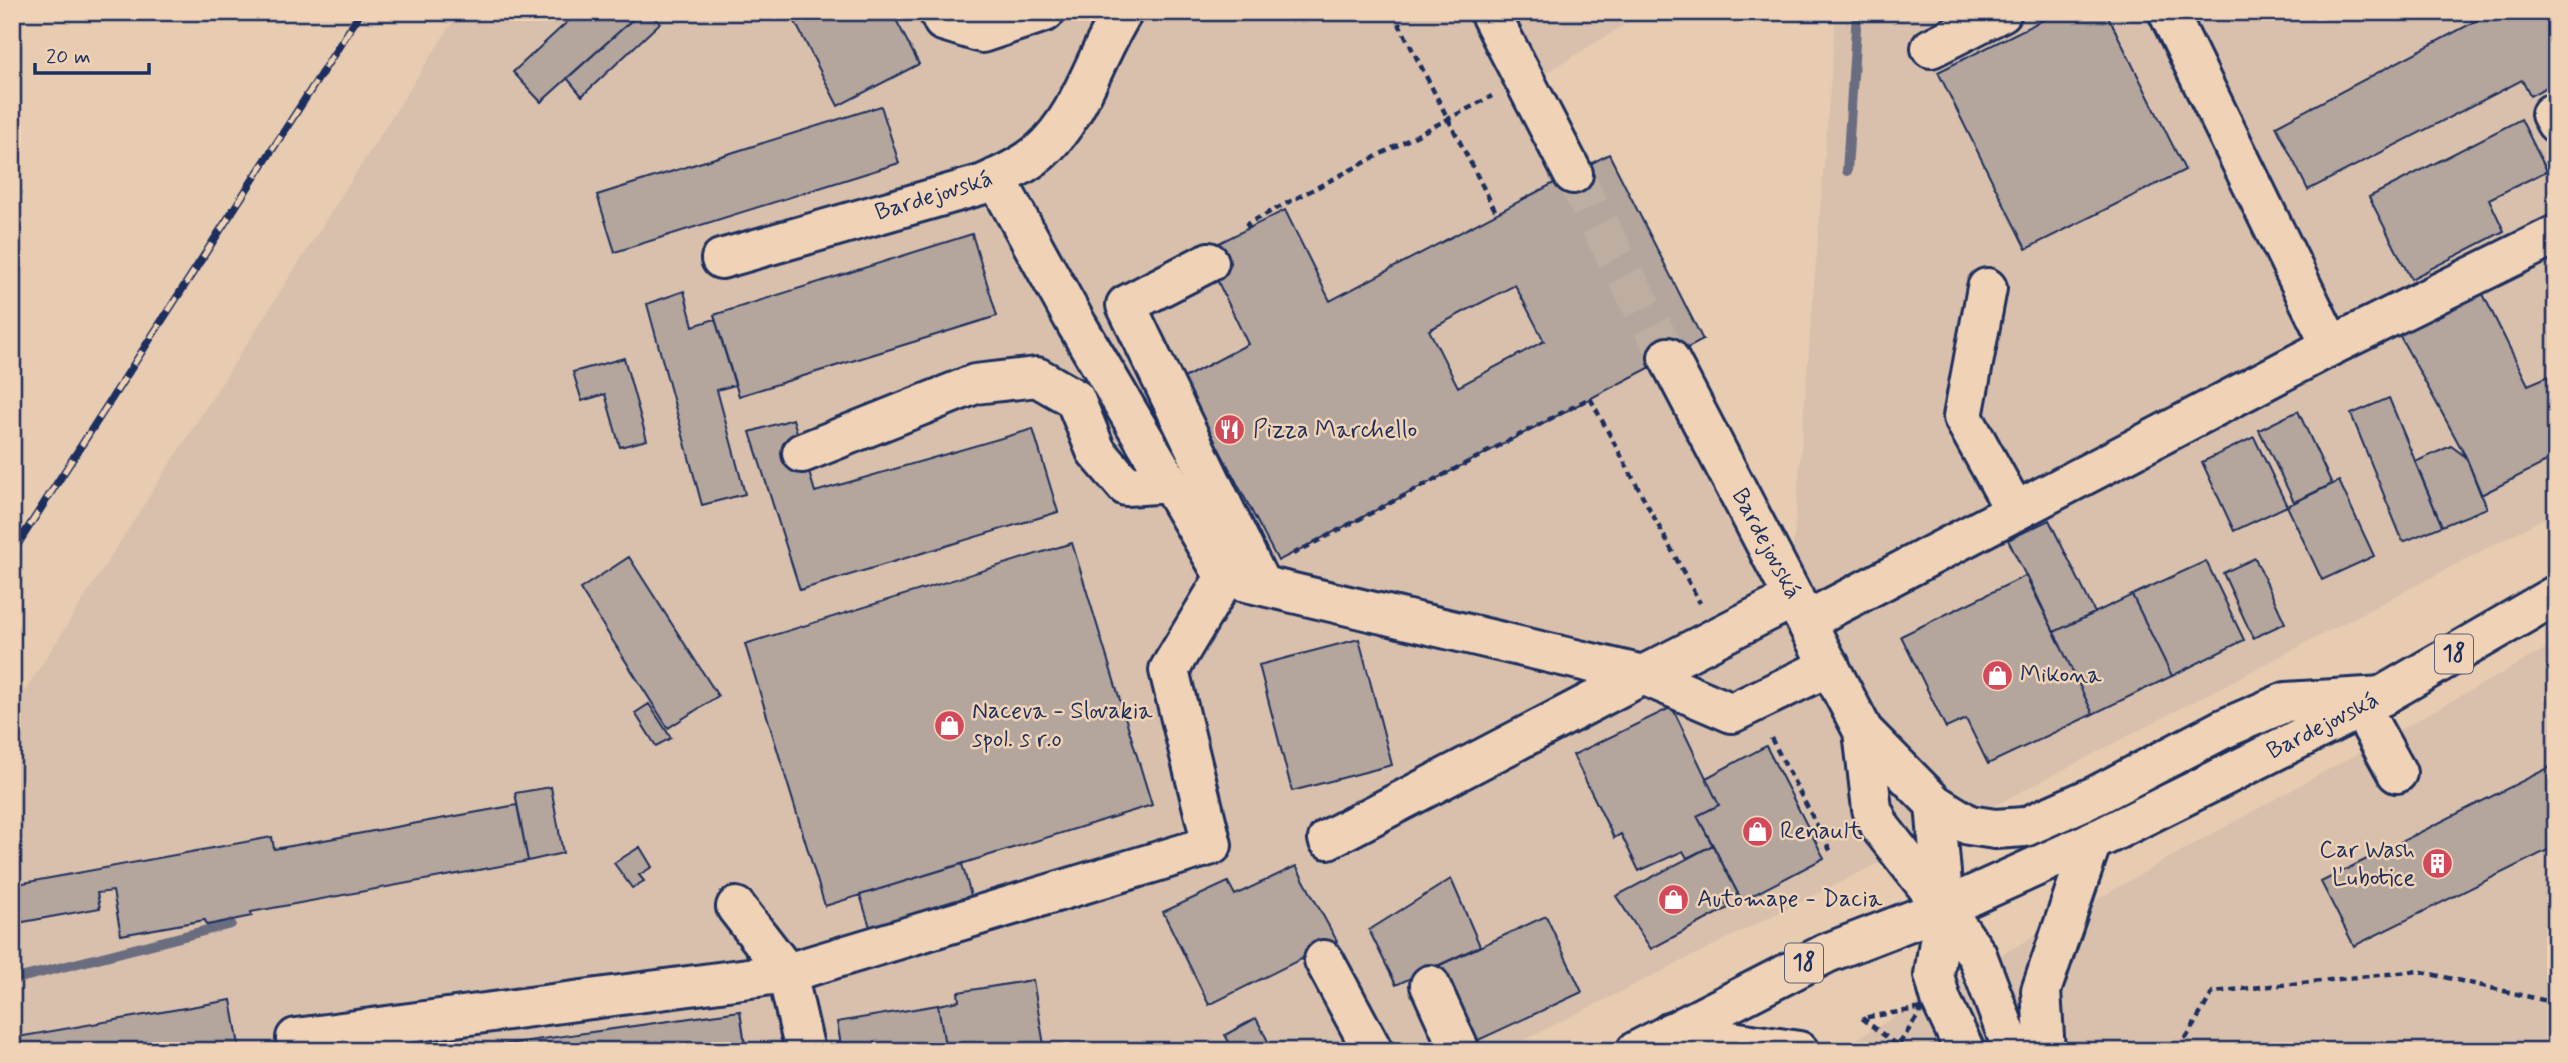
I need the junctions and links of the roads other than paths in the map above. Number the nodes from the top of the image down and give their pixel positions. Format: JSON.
{"nodes":[{"id":1,"x":939,"y":12,"type":"edge"},
{"id":2,"x":1045,"y":12,"type":"edge"},
{"id":3,"x":1489,"y":12,"type":"edge"},
{"id":4,"x":2002,"y":12,"type":"edge"},
{"id":5,"x":2168,"y":12,"type":"edge"},
{"id":6,"x":1112,"y":17,"type":"edge"},
{"id":7,"x":1931,"y":48,"type":"dead end"},
{"id":8,"x":2556,"y":111,"type":"edge"},
{"id":9,"x":2556,"y":123,"type":"edge"},
{"id":10,"x":1573,"y":174,"type":"tunnel mouth"},
{"id":11,"x":996,"y":178,"type":"junction"},
{"id":12,"x":2556,"y":235,"type":"edge"},
{"id":13,"x":721,"y":259,"type":"dead end"},
{"id":14,"x":1209,"y":262,"type":"dead end"},
{"id":15,"x":1987,"y":288,"type":"dead end"},
{"id":16,"x":2331,"y":346,"type":"junction"},
{"id":17,"x":1668,"y":357,"type":"tunnel mouth"},
{"id":18,"x":802,"y":453,"type":"dead end"},
{"id":19,"x":1170,"y":483,"type":"junction"},
{"id":20,"x":2015,"y":511,"type":"junction"},
{"id":21,"x":1246,"y":577,"type":"junction"},
{"id":22,"x":2553,"y":603,"type":"edge"},
{"id":23,"x":1800,"y":609,"type":"junction"},
{"id":24,"x":1830,"y":666,"type":"junction"},
{"id":25,"x":1643,"y":675,"type":"junction"},
{"id":26,"x":2372,"y":702,"type":"junction"},
{"id":27,"x":1863,"y":732,"type":"junction"},
{"id":28,"x":2397,"y":773,"type":"dead end"},
{"id":29,"x":1935,"y":804,"type":"junction"},
{"id":30,"x":1328,"y":839,"type":"dead end"},
{"id":31,"x":2092,"y":842,"type":"junction"},
{"id":32,"x":736,"y":907,"type":"dead end"},
{"id":33,"x":1944,"y":908,"type":"junction"},
{"id":34,"x":1324,"y":960,"type":"dead end"},
{"id":35,"x":787,"y":973,"type":"junction"},
{"id":36,"x":1430,"y":985,"type":"dead end"},
{"id":37,"x":1667,"y":1041,"type":"edge"},
{"id":38,"x":297,"y":1051,"type":"edge"},
{"id":39,"x":805,"y":1051,"type":"edge"},
{"id":40,"x":1373,"y":1051,"type":"edge"},
{"id":41,"x":1460,"y":1051,"type":"edge"},
{"id":42,"x":1636,"y":1051,"type":"edge"},
{"id":43,"x":1799,"y":1051,"type":"edge"},
{"id":44,"x":1965,"y":1051,"type":"edge"},
{"id":45,"x":2013,"y":1051,"type":"edge"},
{"id":46,"x":2045,"y":1051,"type":"edge"}],
"edges":[{"from":1,"to":2,"type":"street"},
{"from":3,"to":10,"type":"street"},
{"from":4,"to":7,"type":"street"},
{"from":5,"to":16,"type":"street"},
{"from":6,"to":11,"type":"street","name":"Bardejovská"},
{"from":8,"to":9,"type":"street"},
{"from":11,"to":13,"type":"street","name":"Bardejovská"},
{"from":11,"to":19,"type":"street"},
{"from":12,"to":16,"type":"street"},
{"from":14,"to":21,"type":"street"},
{"from":15,"to":20,"type":"street"},
{"from":16,"to":20,"type":"street"},
{"from":17,"to":23,"type":"street","name":"Bardejovská"},
{"from":18,"to":19,"type":"street"},
{"from":19,"to":21,"type":"street"},
{"from":20,"to":23,"type":"street"},
{"from":21,"to":25,"type":"street"},
{"from":21,"to":35,"type":"street"},
{"from":22,"to":26,"type":"street","name":"Bardejovská","number":"18"},
{"from":23,"to":24,"type":"street","name":"Bardejovská"},
{"from":23,"to":25,"type":"street"},
{"from":24,"to":25,"type":"street"},
{"from":24,"to":27,"type":"street","name":"Bardejovská"},
{"from":25,"to":30,"type":"street"},
{"from":26,"to":28,"type":"street"},
{"from":26,"to":29,"type":"street","name":"Bardejovská"},
{"from":26,"to":31,"type":"street","name":"Bardejovská","number":"18"},
{"from":27,"to":29,"type":"street","name":"Bardejovská"},
{"from":27,"to":33,"type":"street","name":"Bardejovská"},
{"from":29,"to":33,"type":"street"},
{"from":31,"to":33,"type":"street","name":"Bardejovská","number":"18"},
{"from":31,"to":46,"type":"street"},
{"from":32,"to":35,"type":"street"},
{"from":33,"to":37,"type":"street","name":"Bardejovská","number":"18"},
{"from":33,"to":44,"type":"street"},
{"from":33,"to":45,"type":"street"},
{"from":34,"to":40,"type":"street"},
{"from":35,"to":38,"type":"street"},
{"from":35,"to":39,"type":"street"},
{"from":36,"to":41,"type":"street"},
{"from":37,"to":42,"type":"street","name":"Bardejovská","number":"18"},
{"from":37,"to":43,"type":"street"}]}
